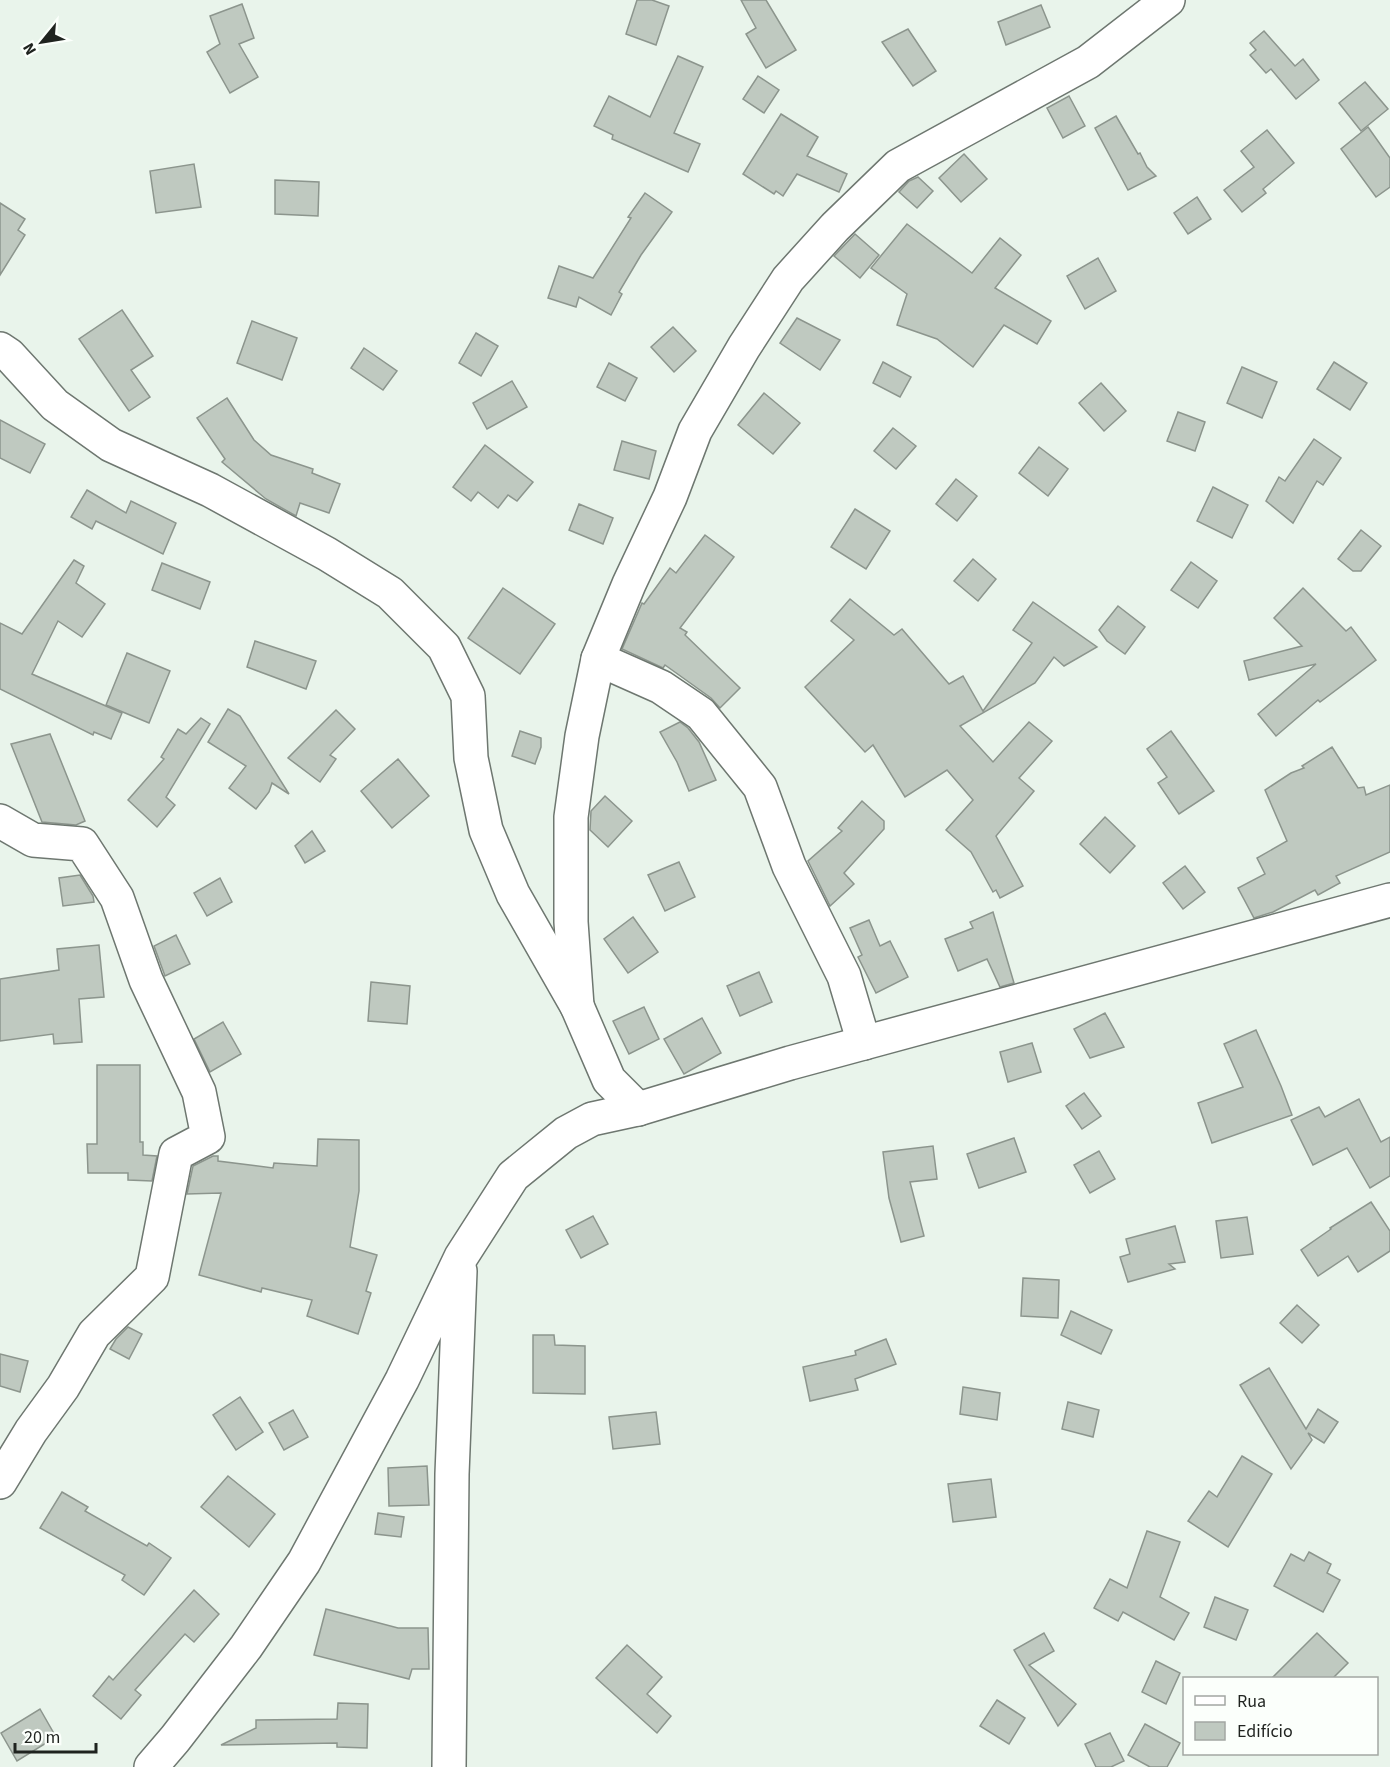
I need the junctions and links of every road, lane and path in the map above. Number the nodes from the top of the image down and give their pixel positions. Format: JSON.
{"nodes":[{"id":1,"x":1168,"y":0,"type":"edge"},
{"id":2,"x":0,"y":349,"type":"edge"},
{"id":3,"x":598,"y":659,"type":"junction"},
{"id":4,"x":0,"y":821,"type":"edge"},
{"id":5,"x":1390,"y":900,"type":"edge"},
{"id":6,"x":577,"y":1006,"type":"junction"},
{"id":7,"x":864,"y":1043,"type":"junction"},
{"id":8,"x":638,"y":1109,"type":"junction"},
{"id":9,"x":461,"y":1257,"type":"junction"},
{"id":10,"x":0,"y":1482,"type":"edge"},
{"id":11,"x":151,"y":1767,"type":"edge"},
{"id":12,"x":449,"y":1767,"type":"edge"}],
"edges":[{"from":1,"to":3,"type":"street"},
{"from":2,"to":6,"type":"street"},
{"from":3,"to":6,"type":"street"},
{"from":3,"to":7,"type":"street"},
{"from":4,"to":10,"type":"street"},
{"from":5,"to":7,"type":"street"},
{"from":6,"to":8,"type":"street"},
{"from":7,"to":8,"type":"street"},
{"from":8,"to":9,"type":"street"},
{"from":9,"to":11,"type":"street"},
{"from":9,"to":12,"type":"street"}]}
